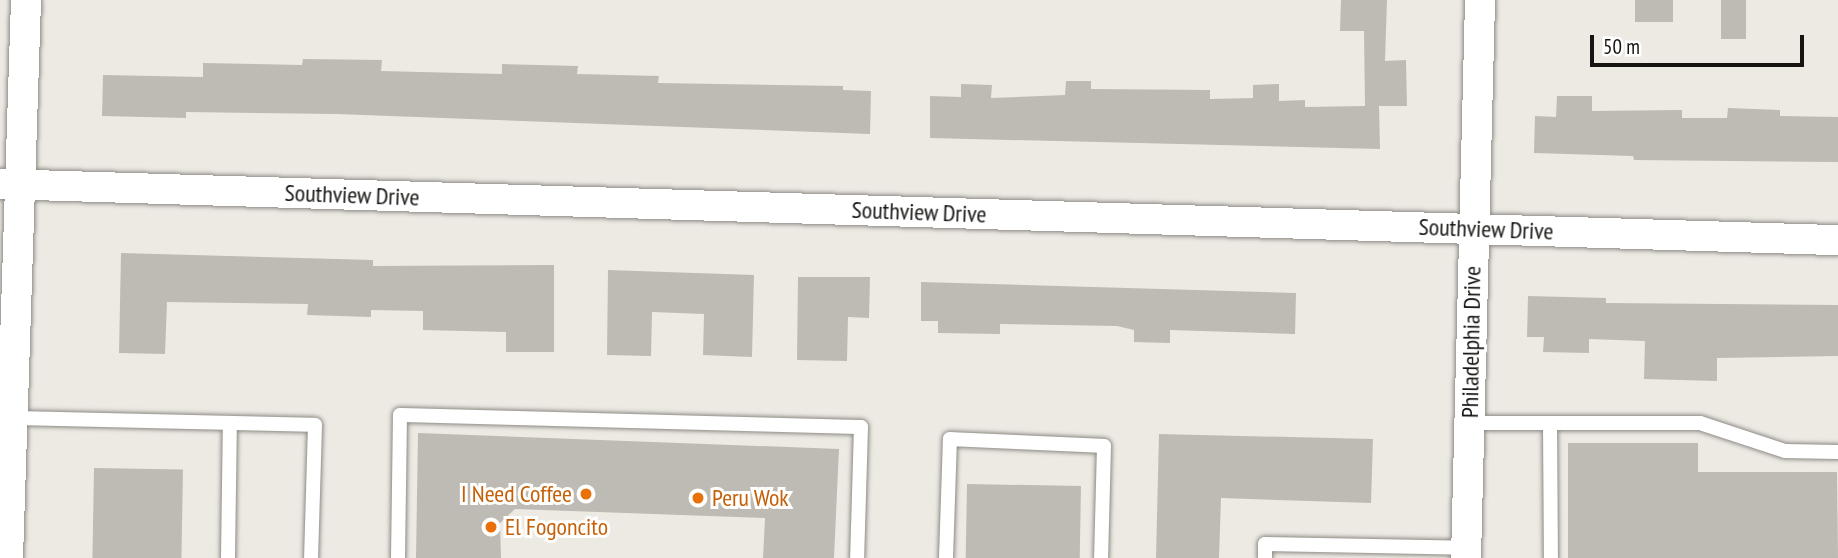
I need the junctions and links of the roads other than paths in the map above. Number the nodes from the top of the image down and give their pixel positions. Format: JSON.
{"nodes":[{"id":1,"x":26,"y":0,"type":"edge"},
{"id":2,"x":1480,"y":0,"type":"edge"},
{"id":3,"x":10,"y":184,"type":"edge"},
{"id":4,"x":1474,"y":229,"type":"junction"},
{"id":5,"x":1838,"y":240,"type":"edge"},
{"id":6,"x":7,"y":386,"type":"edge"},
{"id":7,"x":12,"y":418,"type":"junction"},
{"id":8,"x":230,"y":423,"type":"junction"},
{"id":9,"x":1470,"y":423,"type":"junction"},
{"id":10,"x":1550,"y":423,"type":"junction"},
{"id":11,"x":1838,"y":452,"type":"edge"},
{"id":12,"x":5,"y":476,"type":"edge"},
{"id":13,"x":1466,"y":553,"type":"edge"},
{"id":14,"x":8,"y":558,"type":"edge"},
{"id":15,"x":228,"y":558,"type":"edge"},
{"id":16,"x":311,"y":558,"type":"edge"},
{"id":17,"x":398,"y":558,"type":"edge"},
{"id":18,"x":857,"y":558,"type":"edge"},
{"id":19,"x":946,"y":558,"type":"edge"},
{"id":20,"x":1101,"y":558,"type":"edge"},
{"id":21,"x":1265,"y":558,"type":"edge"},
{"id":22,"x":1551,"y":558,"type":"edge"}],
"edges":[{"from":1,"to":3,"type":"street"},
{"from":2,"to":4,"type":"street","name":"Philadelphia Drive"},
{"from":3,"to":4,"type":"street","name":"Southview Drive"},
{"from":3,"to":6,"type":"street"},
{"from":4,"to":5,"type":"street","name":"Southview Drive"},
{"from":4,"to":9,"type":"street","name":"Philadelphia Drive"},
{"from":6,"to":7,"type":"street"},
{"from":7,"to":8,"type":"lane"},
{"from":7,"to":12,"type":"street"},
{"from":8,"to":15,"type":"lane"},
{"from":8,"to":16,"type":"lane"},
{"from":9,"to":10,"type":"lane"},
{"from":9,"to":13,"type":"street","name":"Philadelphia Drive"},
{"from":10,"to":11,"type":"lane"},
{"from":10,"to":22,"type":"lane"},
{"from":12,"to":14,"type":"street"},
{"from":13,"to":21,"type":"lane"},
{"from":17,"to":18,"type":"lane"},
{"from":19,"to":20,"type":"lane"}]}
